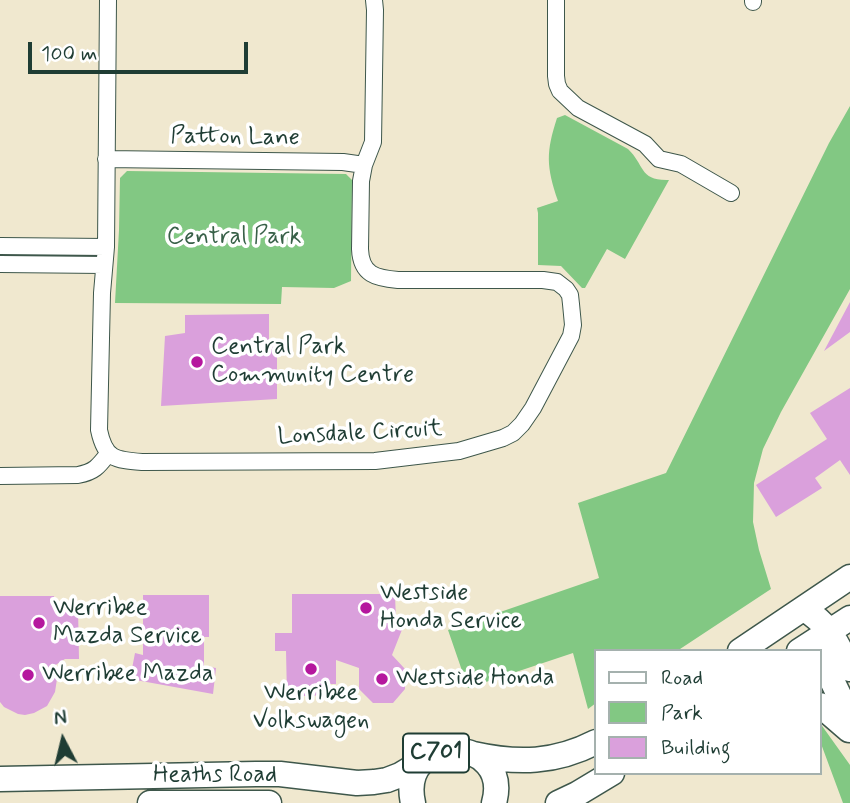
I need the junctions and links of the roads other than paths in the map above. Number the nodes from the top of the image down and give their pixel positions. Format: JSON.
{"nodes":[{"id":1,"x":108,"y":0,"type":"edge"},
{"id":2,"x":374,"y":0,"type":"edge"},
{"id":3,"x":556,"y":0,"type":"edge"},
{"id":4,"x":106,"y":159,"type":"junction"},
{"id":5,"x":364,"y":165,"type":"junction"},
{"id":6,"x":731,"y":193,"type":"dead end"},
{"id":7,"x":0,"y":246,"type":"edge"},
{"id":8,"x":106,"y":247,"type":"junction"},
{"id":9,"x":0,"y":264,"type":"edge"},
{"id":10,"x":104,"y":265,"type":"junction"},
{"id":11,"x":108,"y":454,"type":"junction"},
{"id":12,"x":0,"y":476,"type":"edge"},
{"id":13,"x":850,"y":577,"type":"edge"},
{"id":14,"x":804,"y":608,"type":"junction"},
{"id":15,"x":822,"y":641,"type":"edge"},
{"id":16,"x":743,"y":649,"type":"edge"},
{"id":17,"x":850,"y":669,"type":"edge"},
{"id":18,"x":822,"y":707,"type":"edge"},
{"id":19,"x":850,"y":730,"type":"edge"},
{"id":20,"x":594,"y":743,"type":"edge"},
{"id":21,"x":473,"y":754,"type":"junction"},
{"id":22,"x":425,"y":760,"type":"junction"},
{"id":23,"x":609,"y":775,"type":"edge"},
{"id":24,"x":0,"y":779,"type":"edge"},
{"id":25,"x":150,"y":803,"type":"edge"},
{"id":26,"x":269,"y":803,"type":"edge"},
{"id":27,"x":413,"y":803,"type":"edge"},
{"id":28,"x":494,"y":803,"type":"edge"},
{"id":29,"x":558,"y":803,"type":"edge"}],
"edges":[{"from":1,"to":4,"type":"street"},
{"from":2,"to":5,"type":"street","name":"Lonsdale Circuit"},
{"from":3,"to":6,"type":"street"},
{"from":4,"to":5,"type":"street","name":"Patton Lane"},
{"from":4,"to":8,"type":"street"},
{"from":5,"to":11,"type":"street","name":"Lonsdale Circuit"},
{"from":7,"to":8,"type":"street"},
{"from":8,"to":10,"type":"street"},
{"from":9,"to":10,"type":"street"},
{"from":10,"to":11,"type":"street"},
{"from":11,"to":12,"type":"street"},
{"from":13,"to":14,"type":"main road"},
{"from":14,"to":15,"type":"main road"},
{"from":14,"to":16,"type":"main road"},
{"from":15,"to":17,"type":"main road"},
{"from":15,"to":19,"type":"main road"},
{"from":18,"to":19,"type":"main road"},
{"from":20,"to":21,"type":"main road","number":"C701"},
{"from":21,"to":22,"type":"main road","number":"C701"},
{"from":21,"to":28,"type":"main road","number":"C701"},
{"from":22,"to":24,"type":"main road","name":"Heaths Road","number":"C701"},
{"from":22,"to":27,"type":"main road","number":"C701"},
{"from":23,"to":29,"type":"main road"},
{"from":25,"to":26,"type":"main road","name":"Heaths Road"}]}
